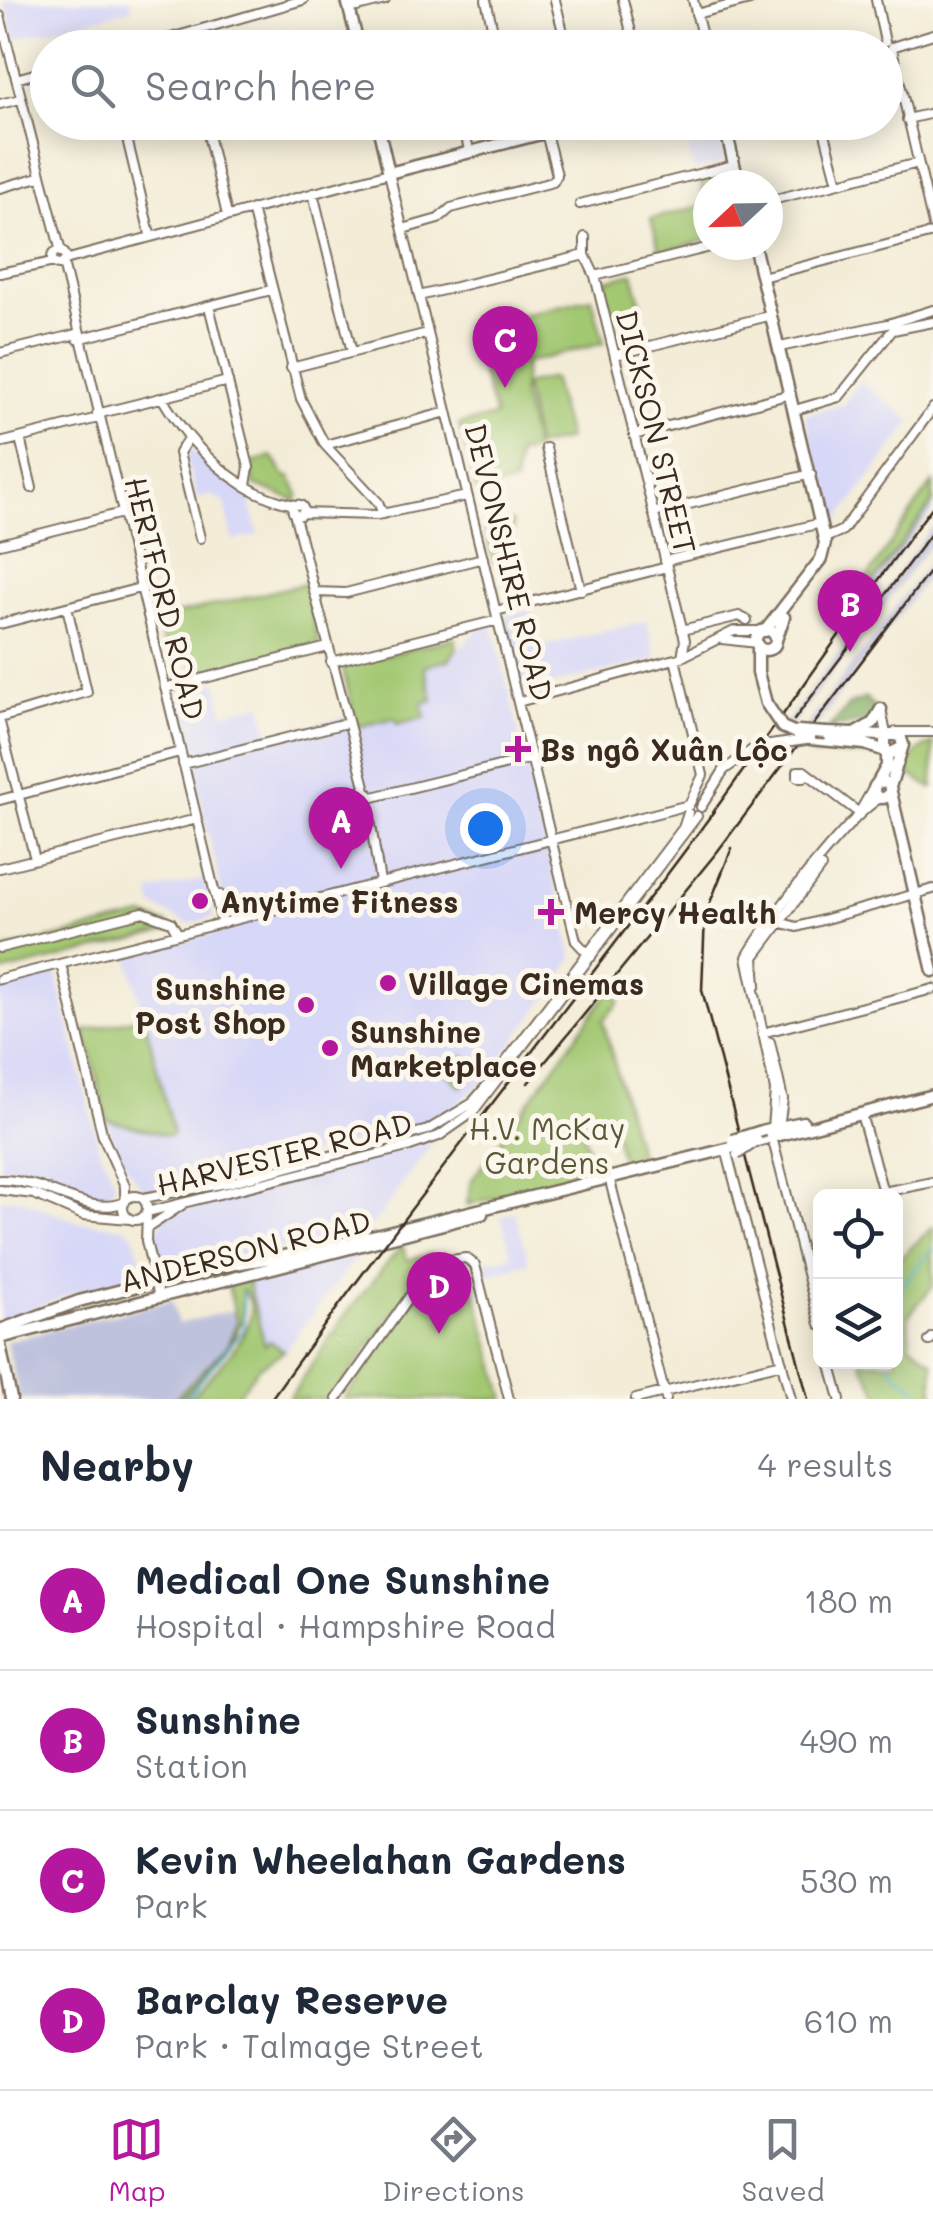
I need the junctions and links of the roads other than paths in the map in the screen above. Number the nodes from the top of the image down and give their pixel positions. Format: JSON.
{"nodes":[{"id":1,"x":302,"y":0,"type":"edge"},
{"id":2,"x":385,"y":0,"type":"edge"},
{"id":3,"x":486,"y":0,"type":"edge"},
{"id":4,"x":555,"y":0,"type":"edge"},
{"id":5,"x":622,"y":0,"type":"edge"},
{"id":6,"x":693,"y":0,"type":"edge"},
{"id":7,"x":750,"y":0,"type":"edge"},
{"id":8,"x":876,"y":0,"type":"edge"},
{"id":9,"x":348,"y":5,"type":"edge"},
{"id":10,"x":696,"y":14,"type":"junction"},
{"id":11,"x":0,"y":16,"type":"edge"},
{"id":12,"x":193,"y":30,"type":"edge"},
{"id":13,"x":354,"y":30,"type":"edge"},
{"id":14,"x":491,"y":30,"type":"edge"},
{"id":15,"x":562,"y":30,"type":"edge"},
{"id":16,"x":630,"y":30,"type":"edge"},
{"id":17,"x":700,"y":30,"type":"edge"},
{"id":18,"x":883,"y":30,"type":"edge"},
{"id":19,"x":933,"y":34,"type":"edge"},
{"id":20,"x":903,"y":42,"type":"edge"},
{"id":21,"x":30,"y":75,"type":"edge"},
{"id":22,"x":16,"y":79,"type":"junction"},
{"id":23,"x":20,"y":99,"type":"junction"},
{"id":24,"x":0,"y":104,"type":"edge"},
{"id":25,"x":903,"y":107,"type":"edge"},
{"id":26,"x":933,"y":113,"type":"edge"},
{"id":27,"x":906,"y":120,"type":"junction"},
{"id":28,"x":30,"y":138,"type":"edge"},
{"id":29,"x":30,"y":140,"type":"edge"},
{"id":30,"x":126,"y":140,"type":"edge"},
{"id":31,"x":209,"y":140,"type":"edge"},
{"id":32,"x":381,"y":140,"type":"edge"},
{"id":33,"x":467,"y":140,"type":"edge"},
{"id":34,"x":512,"y":140,"type":"edge"},
{"id":35,"x":547,"y":140,"type":"edge"},
{"id":36,"x":728,"y":140,"type":"edge"},
{"id":37,"x":827,"y":140,"type":"edge"},
{"id":38,"x":470,"y":153,"type":"junction"},
{"id":39,"x":918,"y":164,"type":"junction"},
{"id":40,"x":734,"y":165,"type":"junction"},
{"id":41,"x":735,"y":170,"type":"edge"},
{"id":42,"x":390,"y":173,"type":"junction"},
{"id":43,"x":40,"y":178,"type":"junction"},
{"id":44,"x":838,"y":184,"type":"junction"},
{"id":45,"x":0,"y":188,"type":"edge"},
{"id":46,"x":929,"y":190,"type":"edge"},
{"id":47,"x":313,"y":193,"type":"junction"},
{"id":48,"x":783,"y":198,"type":"edge"},
{"id":49,"x":580,"y":204,"type":"dead end"},
{"id":50,"x":252,"y":208,"type":"junction"},
{"id":51,"x":227,"y":214,"type":"junction"},
{"id":52,"x":403,"y":229,"type":"junction"},
{"id":53,"x":933,"y":229,"type":"edge"},
{"id":54,"x":150,"y":234,"type":"junction"},
{"id":55,"x":585,"y":237,"type":"dead end"},
{"id":56,"x":693,"y":251,"type":"edge"},
{"id":57,"x":585,"y":255,"type":"junction"},
{"id":58,"x":59,"y":258,"type":"junction"},
{"id":59,"x":758,"y":260,"type":"edge"},
{"id":60,"x":0,"y":273,"type":"edge"},
{"id":61,"x":595,"y":276,"type":"junction"},
{"id":62,"x":762,"y":277,"type":"junction"},
{"id":63,"x":272,"y":290,"type":"junction"},
{"id":64,"x":419,"y":296,"type":"junction"},
{"id":65,"x":209,"y":306,"type":"junction"},
{"id":66,"x":933,"y":310,"type":"edge"},
{"id":67,"x":772,"y":315,"type":"junction"},
{"id":68,"x":933,"y":322,"type":"edge"},
{"id":69,"x":886,"y":329,"type":"junction"},
{"id":70,"x":428,"y":333,"type":"junction"},
{"id":71,"x":78,"y":336,"type":"junction"},
{"id":72,"x":780,"y":348,"type":"junction"},
{"id":73,"x":352,"y":352,"type":"junction"},
{"id":74,"x":0,"y":353,"type":"edge"},
{"id":75,"x":615,"y":355,"type":"junction"},
{"id":76,"x":291,"y":368,"type":"junction"},
{"id":77,"x":228,"y":381,"type":"junction"},
{"id":78,"x":792,"y":394,"type":"junction"},
{"id":79,"x":162,"y":398,"type":"junction"},
{"id":80,"x":933,"y":408,"type":"edge"},
{"id":81,"x":795,"y":410,"type":"junction"},
{"id":82,"x":447,"y":412,"type":"junction"},
{"id":83,"x":97,"y":416,"type":"junction"},
{"id":84,"x":634,"y":435,"type":"junction"},
{"id":85,"x":189,"y":437,"type":"junction"},
{"id":86,"x":20,"y":438,"type":"junction"},
{"id":87,"x":0,"y":443,"type":"edge"},
{"id":88,"x":325,"y":444,"type":"junction"},
{"id":89,"x":546,"y":448,"type":"dead end"},
{"id":90,"x":811,"y":474,"type":"junction"},
{"id":91,"x":246,"y":485,"type":"junction"},
{"id":92,"x":32,"y":488,"type":"dead end"},
{"id":93,"x":468,"y":496,"type":"junction"},
{"id":94,"x":122,"y":513,"type":"junction"},
{"id":95,"x":298,"y":513,"type":"junction"},
{"id":96,"x":654,"y":514,"type":"junction"},
{"id":97,"x":380,"y":515,"type":"junction"},
{"id":98,"x":822,"y":518,"type":"junction"},
{"id":99,"x":200,"y":538,"type":"dead end"},
{"id":100,"x":827,"y":538,"type":"junction"},
{"id":101,"x":0,"y":544,"type":"edge"},
{"id":102,"x":483,"y":558,"type":"junction"},
{"id":103,"x":666,"y":564,"type":"junction"},
{"id":104,"x":140,"y":588,"type":"junction"},
{"id":105,"x":801,"y":589,"type":"junction"},
{"id":106,"x":581,"y":590,"type":"junction"},
{"id":107,"x":314,"y":592,"type":"junction"},
{"id":108,"x":68,"y":607,"type":"junction"},
{"id":109,"x":497,"y":616,"type":"junction"},
{"id":110,"x":747,"y":620,"type":"dead end"},
{"id":111,"x":0,"y":624,"type":"edge"},
{"id":112,"x":765,"y":631,"type":"junction"},
{"id":113,"x":684,"y":635,"type":"junction"},
{"id":114,"x":722,"y":638,"type":"junction"},
{"id":115,"x":776,"y":642,"type":"junction"},
{"id":116,"x":758,"y":645,"type":"junction"},
{"id":117,"x":328,"y":647,"type":"junction"},
{"id":118,"x":699,"y":651,"type":"junction"},
{"id":119,"x":679,"y":658,"type":"junction"},
{"id":120,"x":331,"y":662,"type":"junction"},
{"id":121,"x":759,"y":677,"type":"junction"},
{"id":122,"x":165,"y":688,"type":"junction"},
{"id":123,"x":518,"y":702,"type":"junction"},
{"id":124,"x":881,"y":710,"type":"joint"},
{"id":125,"x":0,"y":720,"type":"edge"},
{"id":126,"x":346,"y":723,"type":"junction"},
{"id":127,"x":782,"y":726,"type":"junction"},
{"id":128,"x":931,"y":732,"type":"edge"},
{"id":129,"x":890,"y":733,"type":"junction"},
{"id":130,"x":855,"y":734,"type":"junction"},
{"id":131,"x":819,"y":737,"type":"junction"},
{"id":132,"x":902,"y":748,"type":"junction"},
{"id":133,"x":886,"y":751,"type":"junction"},
{"id":134,"x":180,"y":752,"type":"junction"},
{"id":135,"x":532,"y":758,"type":"junction"},
{"id":136,"x":183,"y":764,"type":"junction"},
{"id":137,"x":802,"y":775,"type":"dead end"},
{"id":138,"x":876,"y":784,"type":"junction"},
{"id":139,"x":890,"y":787,"type":"junction"},
{"id":140,"x":19,"y":794,"type":"junction"},
{"id":141,"x":363,"y":796,"type":"junction"},
{"id":142,"x":881,"y":798,"type":"junction"},
{"id":143,"x":0,"y":800,"type":"edge"},
{"id":144,"x":692,"y":810,"type":"junction"},
{"id":145,"x":857,"y":815,"type":"junction"},
{"id":146,"x":197,"y":818,"type":"junction"},
{"id":147,"x":898,"y":823,"type":"junction"},
{"id":148,"x":552,"y":842,"type":"junction"},
{"id":149,"x":36,"y":859,"type":"junction"},
{"id":150,"x":0,"y":868,"type":"edge"},
{"id":151,"x":211,"y":878,"type":"junction"},
{"id":152,"x":402,"y":878,"type":"junction"},
{"id":153,"x":383,"y":881,"type":"junction"},
{"id":154,"x":933,"y":889,"type":"edge"},
{"id":155,"x":914,"y":894,"type":"junction"},
{"id":156,"x":338,"y":895,"type":"junction"},
{"id":157,"x":783,"y":912,"type":"junction"},
{"id":158,"x":246,"y":918,"type":"junction"},
{"id":159,"x":222,"y":923,"type":"junction"},
{"id":160,"x":178,"y":934,"type":"junction"},
{"id":161,"x":0,"y":948,"type":"edge"},
{"id":162,"x":588,"y":955,"type":"junction"},
{"id":163,"x":61,"y":964,"type":"junction"},
{"id":164,"x":933,"y":971,"type":"edge"},
{"id":165,"x":0,"y":980,"type":"edge"},
{"id":166,"x":933,"y":989,"type":"edge"},
{"id":167,"x":764,"y":1032,"type":"junction"},
{"id":168,"x":933,"y":1091,"type":"edge"},
{"id":169,"x":782,"y":1094,"type":"junction"},
{"id":170,"x":860,"y":1111,"type":"junction"},
{"id":171,"x":794,"y":1124,"type":"junction"},
{"id":172,"x":769,"y":1134,"type":"junction"},
{"id":173,"x":731,"y":1146,"type":"junction"},
{"id":174,"x":118,"y":1172,"type":"junction"},
{"id":175,"x":609,"y":1177,"type":"junction"},
{"id":176,"x":0,"y":1180,"type":"edge"},
{"id":177,"x":933,"y":1182,"type":"edge"},
{"id":178,"x":883,"y":1189,"type":"edge"},
{"id":179,"x":0,"y":1190,"type":"edge"},
{"id":180,"x":903,"y":1190,"type":"edge"},
{"id":181,"x":142,"y":1197,"type":"junction"},
{"id":182,"x":125,"y":1202,"type":"junction"},
{"id":183,"x":186,"y":1203,"type":"junction"},
{"id":184,"x":500,"y":1205,"type":"junction"},
{"id":185,"x":147,"y":1212,"type":"junction"},
{"id":186,"x":130,"y":1219,"type":"junction"},
{"id":187,"x":147,"y":1229,"type":"junction"},
{"id":188,"x":146,"y":1240,"type":"junction"},
{"id":189,"x":156,"y":1281,"type":"junction"},
{"id":190,"x":160,"y":1297,"type":"junction"},
{"id":191,"x":813,"y":1298,"type":"edge"},
{"id":192,"x":0,"y":1330,"type":"edge"},
{"id":193,"x":0,"y":1341,"type":"edge"},
{"id":194,"x":781,"y":1361,"type":"junction"},
{"id":195,"x":0,"y":1365,"type":"edge"},
{"id":196,"x":832,"y":1369,"type":"edge"},
{"id":197,"x":665,"y":1395,"type":"edge"},
{"id":198,"x":11,"y":1399,"type":"edge"},
{"id":199,"x":337,"y":1399,"type":"edge"},
{"id":200,"x":510,"y":1399,"type":"edge"},
{"id":201,"x":636,"y":1399,"type":"edge"},
{"id":202,"x":791,"y":1399,"type":"edge"},
{"id":203,"x":840,"y":1399,"type":"edge"}],
"edges":[{"from":1,"to":12,"type":"street"},
{"from":2,"to":9,"type":"street"},
{"from":3,"to":14,"type":"street"},
{"from":4,"to":15,"type":"street"},
{"from":5,"to":16,"type":"street"},
{"from":6,"to":10,"type":"street"},
{"from":7,"to":10,"type":"street"},
{"from":8,"to":18,"type":"street"},
{"from":9,"to":13,"type":"main road"},
{"from":10,"to":17,"type":"street"},
{"from":11,"to":22,"type":"street","name":"HERTFORD ROAD"},
{"from":19,"to":20,"type":"street"},
{"from":21,"to":22,"type":"street"},
{"from":22,"to":23,"type":"street","name":"HERTFORD ROAD"},
{"from":23,"to":24,"type":"street"},
{"from":23,"to":28,"type":"street","name":"HERTFORD ROAD"},
{"from":25,"to":27,"type":"street"},
{"from":26,"to":27,"type":"street"},
{"from":27,"to":39,"type":"street"},
{"from":29,"to":43,"type":"street","name":"HERTFORD ROAD"},
{"from":30,"to":54,"type":"street"},
{"from":31,"to":51,"type":"street"},
{"from":32,"to":42,"type":"main road","name":"DEVONSHIRE ROAD"},
{"from":33,"to":38,"type":"street"},
{"from":34,"to":38,"type":"main road"},
{"from":35,"to":52,"type":"street"},
{"from":36,"to":40,"type":"main road"},
{"from":37,"to":44,"type":"street"},
{"from":38,"to":42,"type":"main road"},
{"from":39,"to":44,"type":"street"},
{"from":39,"to":46,"type":"street"},
{"from":40,"to":41,"type":"main road"},
{"from":40,"to":49,"type":"street"},
{"from":42,"to":47,"type":"street"},
{"from":42,"to":52,"type":"street","name":"DEVONSHIRE ROAD"},
{"from":43,"to":45,"type":"street"},
{"from":43,"to":58,"type":"street","name":"HERTFORD ROAD"},
{"from":44,"to":48,"type":"street"},
{"from":46,"to":53,"type":"street"},
{"from":47,"to":50,"type":"street"},
{"from":47,"to":73,"type":"street"},
{"from":50,"to":51,"type":"street"},
{"from":50,"to":63,"type":"street"},
{"from":51,"to":54,"type":"street"},
{"from":52,"to":64,"type":"street","name":"DEVONSHIRE ROAD"},
{"from":53,"to":62,"type":"street"},
{"from":54,"to":58,"type":"street"},
{"from":55,"to":57,"type":"street","name":"DICKSON STREET"},
{"from":56,"to":61,"type":"street"},
{"from":57,"to":61,"type":"street","name":"DICKSON STREET"},
{"from":57,"to":64,"type":"street"},
{"from":58,"to":60,"type":"street"},
{"from":58,"to":71,"type":"street","name":"HERTFORD ROAD"},
{"from":59,"to":62,"type":"main road"},
{"from":61,"to":75,"type":"street","name":"DICKSON STREET"},
{"from":62,"to":67,"type":"main road"},
{"from":63,"to":65,"type":"street"},
{"from":63,"to":76,"type":"street"},
{"from":64,"to":70,"type":"street","name":"DEVONSHIRE ROAD"},
{"from":65,"to":71,"type":"street"},
{"from":65,"to":77,"type":"street"},
{"from":66,"to":69,"type":"street"},
{"from":67,"to":72,"type":"main road"},
{"from":67,"to":75,"type":"street"},
{"from":68,"to":69,"type":"street"},
{"from":69,"to":72,"type":"street"},
{"from":69,"to":81,"type":"street"},
{"from":70,"to":73,"type":"street"},
{"from":70,"to":82,"type":"street","name":"DEVONSHIRE ROAD"},
{"from":71,"to":74,"type":"street"},
{"from":71,"to":83,"type":"street","name":"HERTFORD ROAD"},
{"from":72,"to":78,"type":"main road"},
{"from":73,"to":76,"type":"street"},
{"from":75,"to":84,"type":"street","name":"DICKSON STREET"},
{"from":76,"to":88,"type":"street"},
{"from":77,"to":79,"type":"street"},
{"from":77,"to":91,"type":"street"},
{"from":78,"to":81,"type":"main road"},
{"from":78,"to":84,"type":"street"},
{"from":79,"to":83,"type":"street"},
{"from":79,"to":85,"type":"street"},
{"from":80,"to":100,"type":"street"},
{"from":81,"to":90,"type":"main road"},
{"from":82,"to":88,"type":"street"},
{"from":82,"to":93,"type":"street","name":"DEVONSHIRE ROAD"},
{"from":83,"to":86,"type":"street"},
{"from":83,"to":94,"type":"street","name":"HERTFORD ROAD"},
{"from":84,"to":96,"type":"street","name":"DICKSON STREET"},
{"from":85,"to":91,"type":"street"},
{"from":85,"to":99,"type":"street"},
{"from":86,"to":87,"type":"street"},
{"from":86,"to":92,"type":"street"},
{"from":88,"to":97,"type":"street"},
{"from":89,"to":106,"type":"street"},
{"from":90,"to":96,"type":"street"},
{"from":90,"to":98,"type":"main road"},
{"from":91,"to":95,"type":"street"},
{"from":93,"to":97,"type":"street"},
{"from":93,"to":102,"type":"street","name":"DEVONSHIRE ROAD"},
{"from":94,"to":101,"type":"street"},
{"from":94,"to":104,"type":"street","name":"HERTFORD ROAD"},
{"from":95,"to":97,"type":"street"},
{"from":95,"to":107,"type":"street"},
{"from":96,"to":103,"type":"street","name":"DICKSON STREET"},
{"from":98,"to":100,"type":"main road"},
{"from":98,"to":103,"type":"street"},
{"from":100,"to":105,"type":"main road"},
{"from":102,"to":107,"type":"street"},
{"from":102,"to":109,"type":"street","name":"DEVONSHIRE ROAD"},
{"from":103,"to":106,"type":"street"},
{"from":103,"to":113,"type":"street","name":"DICKSON STREET"},
{"from":104,"to":108,"type":"street"},
{"from":104,"to":122,"type":"street","name":"HERTFORD ROAD"},
{"from":105,"to":112,"type":"main road"},
{"from":105,"to":115,"type":"main road"},
{"from":106,"to":109,"type":"street"},
{"from":107,"to":117,"type":"street"},
{"from":108,"to":111,"type":"street"},
{"from":108,"to":125,"type":"street"},
{"from":109,"to":120,"type":"street"},
{"from":109,"to":123,"type":"street","name":"DEVONSHIRE ROAD"},
{"from":110,"to":113,"type":"street"},
{"from":112,"to":114,"type":"street"},
{"from":112,"to":115,"type":"main road"},
{"from":112,"to":116,"type":"main road"},
{"from":113,"to":118,"type":"street"},
{"from":113,"to":119,"type":"street","name":"DICKSON STREET"},
{"from":114,"to":116,"type":"street"},
{"from":114,"to":118,"type":"street"},
{"from":115,"to":116,"type":"main road"},
{"from":115,"to":121,"type":"main road"},
{"from":116,"to":121,"type":"main road"},
{"from":117,"to":120,"type":"street"},
{"from":117,"to":122,"type":"street"},
{"from":118,"to":119,"type":"street"},
{"from":119,"to":123,"type":"street"},
{"from":119,"to":144,"type":"street","name":"DICKSON STREET"},
{"from":120,"to":126,"type":"street"},
{"from":121,"to":127,"type":"main road","bridge":true},
{"from":122,"to":134,"type":"street","name":"HERTFORD ROAD"},
{"from":123,"to":135,"type":"street","name":"DEVONSHIRE ROAD"},
{"from":124,"to":129,"type":"street"},
{"from":124,"to":130,"type":"main road"},
{"from":125,"to":140,"type":"street"},
{"from":126,"to":136,"type":"street"},
{"from":126,"to":141,"type":"street"},
{"from":127,"to":131,"type":"main road","bridge":true},
{"from":127,"to":131,"type":"main road","bridge":true},
{"from":128,"to":129,"type":"street"},
{"from":128,"to":132,"type":"street"},
{"from":129,"to":130,"type":"main road"},
{"from":129,"to":132,"type":"main road"},
{"from":129,"to":133,"type":"main road"},
{"from":130,"to":131,"type":"main road"},
{"from":131,"to":133,"type":"main road"},
{"from":131,"to":144,"type":"street","bridge":true},
{"from":132,"to":133,"type":"main road"},
{"from":132,"to":139,"type":"main road"},
{"from":133,"to":138,"type":"main road"},
{"from":134,"to":136,"type":"street","name":"HERTFORD ROAD"},
{"from":134,"to":140,"type":"street"},
{"from":135,"to":141,"type":"street"},
{"from":135,"to":148,"type":"street","name":"DEVONSHIRE ROAD"},
{"from":136,"to":146,"type":"street","name":"HERTFORD ROAD"},
{"from":137,"to":145,"type":"street"},
{"from":138,"to":139,"type":"main road"},
{"from":138,"to":142,"type":"main road"},
{"from":138,"to":145,"type":"street"},
{"from":139,"to":142,"type":"main road"},
{"from":139,"to":147,"type":"main road"},
{"from":140,"to":143,"type":"street"},
{"from":140,"to":149,"type":"street"},
{"from":141,"to":153,"type":"street"},
{"from":142,"to":145,"type":"street"},
{"from":142,"to":147,"type":"main road"},
{"from":144,"to":148,"type":"street"},
{"from":144,"to":162,"type":"street","name":"HARVESTER ROAD"},
{"from":145,"to":157,"type":"street"},
{"from":146,"to":149,"type":"street"},
{"from":146,"to":151,"type":"street","name":"HERTFORD ROAD"},
{"from":147,"to":155,"type":"main road"},
{"from":148,"to":152,"type":"street"},
{"from":148,"to":162,"type":"street","name":"DEVONSHIRE ROAD"},
{"from":149,"to":150,"type":"street"},
{"from":151,"to":158,"type":"street"},
{"from":151,"to":159,"type":"street","name":"HERTFORD ROAD"},
{"from":152,"to":153,"type":"street"},
{"from":152,"to":156,"type":"street"},
{"from":153,"to":156,"type":"street"},
{"from":154,"to":155,"type":"street"},
{"from":155,"to":157,"type":"street"},
{"from":155,"to":164,"type":"main road"},
{"from":156,"to":158,"type":"street"},
{"from":157,"to":167,"type":"street"},
{"from":158,"to":159,"type":"street"},
{"from":159,"to":160,"type":"street"},
{"from":160,"to":161,"type":"street"},
{"from":160,"to":163,"type":"street"},
{"from":162,"to":181,"type":"street","name":"HARVESTER ROAD"},
{"from":162,"to":183,"type":"street","name":"HARVESTER ROAD"},
{"from":163,"to":165,"type":"street"},
{"from":163,"to":174,"type":"street"},
{"from":166,"to":167,"type":"street"},
{"from":167,"to":169,"type":"street"},
{"from":167,"to":172,"type":"street"},
{"from":168,"to":170,"type":"main road","name":"ANDERSON ROAD"},
{"from":169,"to":171,"type":"street"},
{"from":169,"to":172,"type":"street"},
{"from":170,"to":171,"type":"main road","name":"ANDERSON ROAD"},
{"from":170,"to":172,"type":"main road","name":"ANDERSON ROAD"},
{"from":170,"to":178,"type":"street"},
{"from":171,"to":172,"type":"main road","name":"ANDERSON ROAD"},
{"from":172,"to":173,"type":"main road","name":"ANDERSON ROAD","bridge":true},
{"from":172,"to":191,"type":"street"},
{"from":173,"to":175,"type":"main road","name":"ANDERSON ROAD"},
{"from":173,"to":194,"type":"street"},
{"from":174,"to":181,"type":"street"},
{"from":174,"to":182,"type":"street"},
{"from":175,"to":184,"type":"main road","name":"ANDERSON ROAD"},
{"from":175,"to":197,"type":"street"},
{"from":176,"to":182,"type":"street","name":"HARVESTER ROAD"},
{"from":177,"to":180,"type":"street"},
{"from":179,"to":186,"type":"street","name":"HARVESTER ROAD"},
{"from":181,"to":182,"type":"street","name":"HARVESTER ROAD"},
{"from":181,"to":185,"type":"street"},
{"from":182,"to":186,"type":"street"},
{"from":183,"to":185,"type":"street","name":"HARVESTER ROAD"},
{"from":183,"to":187,"type":"street"},
{"from":184,"to":189,"type":"main road","name":"ANDERSON ROAD"},
{"from":184,"to":190,"type":"main road","name":"ANDERSON ROAD"},
{"from":185,"to":186,"type":"street","name":"HARVESTER ROAD"},
{"from":185,"to":187,"type":"street"},
{"from":186,"to":188,"type":"street"},
{"from":187,"to":188,"type":"street"},
{"from":188,"to":189,"type":"street"},
{"from":189,"to":190,"type":"street"},
{"from":189,"to":192,"type":"main road","name":"ANDERSON ROAD"},
{"from":190,"to":193,"type":"main road","name":"ANDERSON ROAD"},
{"from":193,"to":198,"type":"main road"},
{"from":194,"to":197,"type":"street"},
{"from":194,"to":202,"type":"street"},
{"from":195,"to":198,"type":"main road"},
{"from":196,"to":203,"type":"street"},
{"from":197,"to":201,"type":"street"},
{"from":199,"to":200,"type":"street"}]}
